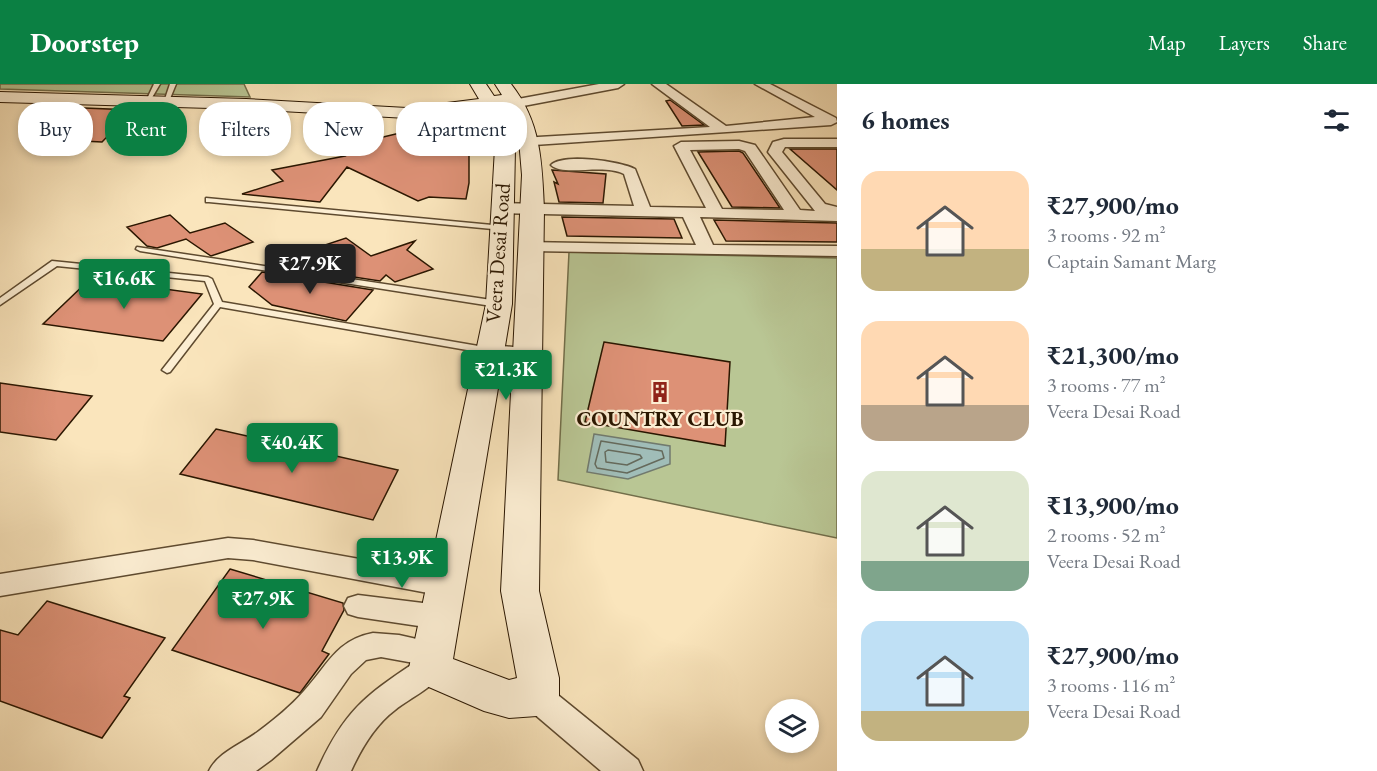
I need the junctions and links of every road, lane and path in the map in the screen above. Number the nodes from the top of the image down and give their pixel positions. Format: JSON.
{"nodes":[{"id":1,"x":157,"y":84,"type":"edge"},
{"id":2,"x":173,"y":84,"type":"edge"},
{"id":3,"x":618,"y":84,"type":"edge"},
{"id":4,"x":658,"y":84,"type":"edge"},
{"id":5,"x":761,"y":84,"type":"edge"},
{"id":6,"x":501,"y":94,"type":"edge"},
{"id":7,"x":0,"y":97,"type":"edge"},
{"id":8,"x":148,"y":100,"type":"junction"},
{"id":9,"x":166,"y":101,"type":"junction"},
{"id":10,"x":833,"y":122,"type":"edge"},
{"id":11,"x":717,"y":126,"type":"junction"},
{"id":12,"x":527,"y":140,"type":"edge"},
{"id":13,"x":837,"y":143,"type":"edge"},
{"id":14,"x":519,"y":156,"type":"edge"},
{"id":15,"x":558,"y":165,"type":"dead end"},
{"id":16,"x":209,"y":200,"type":"dead end"},
{"id":17,"x":786,"y":200,"type":"junction"},
{"id":18,"x":713,"y":207,"type":"junction"},
{"id":19,"x":644,"y":212,"type":"junction"},
{"id":20,"x":690,"y":214,"type":"junction"},
{"id":21,"x":837,"y":214,"type":"edge"},
{"id":22,"x":513,"y":215,"type":"junction"},
{"id":23,"x":795,"y":215,"type":"junction"},
{"id":24,"x":531,"y":246,"type":"junction"},
{"id":25,"x":140,"y":249,"type":"dead end"},
{"id":26,"x":707,"y":250,"type":"junction"},
{"id":27,"x":837,"y":250,"type":"edge"},
{"id":28,"x":0,"y":302,"type":"edge"},
{"id":29,"x":218,"y":304,"type":"junction"},
{"id":30,"x":499,"y":304,"type":"junction"},
{"id":31,"x":490,"y":351,"type":"junction"},
{"id":32,"x":528,"y":353,"type":"junction"},
{"id":33,"x":167,"y":370,"type":"dead end"},
{"id":34,"x":0,"y":585,"type":"edge"},
{"id":35,"x":444,"y":585,"type":"junction"},
{"id":36,"x":358,"y":606,"type":"dead end"},
{"id":37,"x":439,"y":617,"type":"junction"},
{"id":38,"x":432,"y":661,"type":"junction"},
{"id":39,"x":537,"y":697,"type":"junction"},
{"id":40,"x":226,"y":771,"type":"edge"},
{"id":41,"x":334,"y":771,"type":"edge"},
{"id":42,"x":626,"y":771,"type":"edge"}],
"edges":[{"from":1,"to":8,"type":"lane"},
{"from":2,"to":9,"type":"lane"},
{"from":3,"to":6,"type":"street"},
{"from":4,"to":11,"type":"street"},
{"from":5,"to":10,"type":"street"},
{"from":6,"to":9,"type":"street"},
{"from":7,"to":8,"type":"street"},
{"from":8,"to":9,"type":"street"},
{"from":10,"to":11,"type":"street"},
{"from":11,"to":12,"type":"street"},
{"from":13,"to":21,"type":"street"},
{"from":14,"to":22,"type":"street","name":"Veera Desai Road"},
{"from":15,"to":19,"type":"street"},
{"from":16,"to":22,"type":"lane"},
{"from":17,"to":18,"type":"street"},
{"from":17,"to":18,"type":"street"},
{"from":17,"to":23,"type":"street"},
{"from":18,"to":20,"type":"street"},
{"from":18,"to":23,"type":"street"},
{"from":19,"to":20,"type":"street"},
{"from":19,"to":22,"type":"street"},
{"from":20,"to":26,"type":"street"},
{"from":21,"to":23,"type":"street"},
{"from":22,"to":24,"type":"street"},
{"from":22,"to":30,"type":"street","name":"Veera Desai Road"},
{"from":24,"to":26,"type":"street"},
{"from":24,"to":32,"type":"street"},
{"from":25,"to":30,"type":"lane"},
{"from":26,"to":27,"type":"street"},
{"from":28,"to":29,"type":"lane"},
{"from":29,"to":31,"type":"lane"},
{"from":29,"to":33,"type":"lane"},
{"from":30,"to":31,"type":"street","name":"Veera Desai Road"},
{"from":31,"to":32,"type":"street"},
{"from":31,"to":35,"type":"street","name":"Veera Desai Road"},
{"from":32,"to":39,"type":"street"},
{"from":34,"to":35,"type":"street"},
{"from":35,"to":37,"type":"street","name":"Veera Desai Road"},
{"from":36,"to":37,"type":"street"},
{"from":37,"to":38,"type":"street","name":"Veera Desai Road"},
{"from":38,"to":39,"type":"street"},
{"from":38,"to":40,"type":"street"},
{"from":38,"to":41,"type":"street"},
{"from":39,"to":42,"type":"street"}]}
